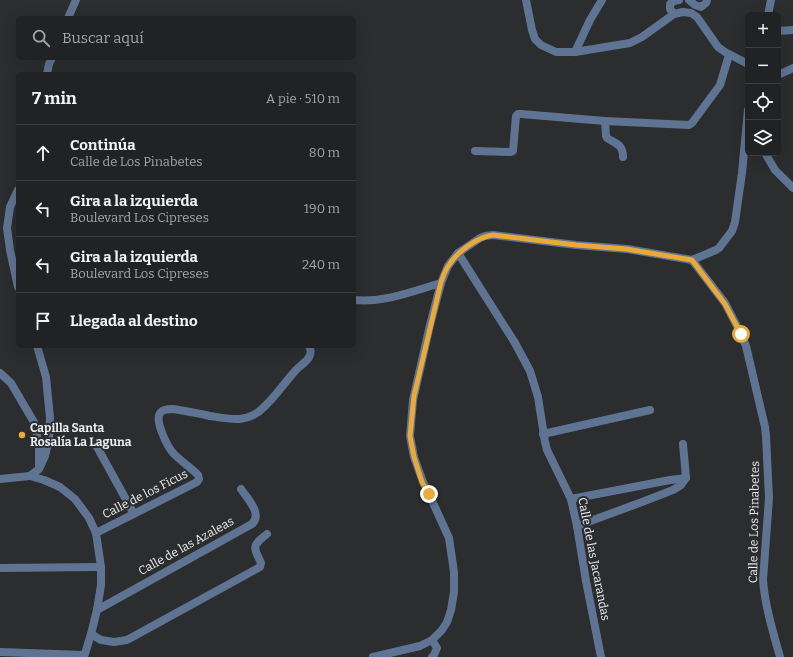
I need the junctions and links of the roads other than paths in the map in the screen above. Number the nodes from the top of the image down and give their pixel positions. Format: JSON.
{"nodes":[{"id":1,"x":76,"y":0,"type":"edge"},
{"id":2,"x":526,"y":0,"type":"edge"},
{"id":3,"x":602,"y":0,"type":"edge"},
{"id":4,"x":679,"y":0,"type":"edge"},
{"id":5,"x":689,"y":0,"type":"edge"},
{"id":6,"x":707,"y":0,"type":"edge"},
{"id":7,"x":771,"y":0,"type":"edge"},
{"id":8,"x":769,"y":12,"type":"edge"},
{"id":9,"x":674,"y":14,"type":"junction"},
{"id":10,"x":69,"y":16,"type":"edge"},
{"id":11,"x":793,"y":30,"type":"edge"},
{"id":12,"x":781,"y":31,"type":"edge"},
{"id":13,"x":575,"y":52,"type":"junction"},
{"id":14,"x":729,"y":55,"type":"junction"},
{"id":15,"x":51,"y":60,"type":"edge"},
{"id":16,"x":745,"y":63,"type":"edge"},
{"id":17,"x":793,"y":68,"type":"edge"},
{"id":18,"x":47,"y":72,"type":"edge"},
{"id":19,"x":781,"y":74,"type":"edge"},
{"id":20,"x":747,"y":120,"type":"edge"},
{"id":21,"x":605,"y":121,"type":"junction"},
{"id":22,"x":475,"y":151,"type":"dead end"},
{"id":23,"x":768,"y":156,"type":"edge"},
{"id":24,"x":623,"y":158,"type":"dead end"},
{"id":25,"x":793,"y":188,"type":"edge"},
{"id":26,"x":16,"y":194,"type":"edge"},
{"id":27,"x":458,"y":253,"type":"junction"},
{"id":28,"x":692,"y":260,"type":"junction"},
{"id":29,"x":16,"y":278,"type":"edge"},
{"id":30,"x":441,"y":282,"type":"junction"},
{"id":31,"x":356,"y":300,"type":"edge"},
{"id":32,"x":363,"y":301,"type":"junction"},
{"id":33,"x":356,"y":305,"type":"edge"},
{"id":34,"x":38,"y":348,"type":"edge"},
{"id":35,"x":310,"y":348,"type":"edge"},
{"id":36,"x":0,"y":372,"type":"edge"},
{"id":37,"x":650,"y":410,"type":"dead end"},
{"id":38,"x":544,"y":434,"type":"junction"},
{"id":39,"x":683,"y":444,"type":"dead end"},
{"id":40,"x":96,"y":445,"type":"dead end"},
{"id":41,"x":39,"y":469,"type":"junction"},
{"id":42,"x":30,"y":476,"type":"junction"},
{"id":43,"x":686,"y":478,"type":"junction"},
{"id":44,"x":0,"y":479,"type":"edge"},
{"id":45,"x":662,"y":482,"type":"junction"},
{"id":46,"x":241,"y":490,"type":"dead end"},
{"id":47,"x":664,"y":493,"type":"junction"},
{"id":48,"x":571,"y":499,"type":"junction"},
{"id":49,"x":134,"y":514,"type":"junction"},
{"id":50,"x":577,"y":526,"type":"junction"},
{"id":51,"x":96,"y":533,"type":"junction"},
{"id":52,"x":267,"y":534,"type":"dead end"},
{"id":53,"x":101,"y":567,"type":"junction"},
{"id":54,"x":0,"y":568,"type":"edge"},
{"id":55,"x":97,"y":610,"type":"junction"},
{"id":56,"x":91,"y":634,"type":"junction"},
{"id":57,"x":432,"y":640,"type":"junction"},
{"id":58,"x":0,"y":652,"type":"edge"},
{"id":59,"x":84,"y":656,"type":"edge"},
{"id":60,"x":373,"y":657,"type":"edge"},
{"id":61,"x":432,"y":657,"type":"edge"},
{"id":62,"x":601,"y":657,"type":"edge"},
{"id":63,"x":780,"y":657,"type":"edge"}],
"edges":[{"from":1,"to":10,"type":"street"},
{"from":2,"to":13,"type":"street"},
{"from":3,"to":13,"type":"street"},
{"from":4,"to":9,"type":"street"},
{"from":5,"to":6,"type":"street"},
{"from":7,"to":8,"type":"street"},
{"from":9,"to":13,"type":"street"},
{"from":9,"to":14,"type":"street"},
{"from":11,"to":12,"type":"street"},
{"from":14,"to":16,"type":"street"},
{"from":14,"to":21,"type":"street"},
{"from":15,"to":18,"type":"street"},
{"from":17,"to":19,"type":"street"},
{"from":20,"to":28,"type":"street"},
{"from":21,"to":22,"type":"street"},
{"from":21,"to":24,"type":"street"},
{"from":23,"to":25,"type":"street"},
{"from":26,"to":29,"type":"street"},
{"from":27,"to":28,"type":"street"},
{"from":27,"to":30,"type":"street"},
{"from":27,"to":38,"type":"street","name":"Calle de las Jacarandas"},
{"from":28,"to":63,"type":"street","name":"Calle de Los Pinabetes"},
{"from":30,"to":32,"type":"street"},
{"from":30,"to":57,"type":"street"},
{"from":31,"to":32,"type":"street"},
{"from":32,"to":33,"type":"street"},
{"from":34,"to":41,"type":"street"},
{"from":35,"to":49,"type":"street","name":"Calle de los Ficus"},
{"from":36,"to":41,"type":"street"},
{"from":37,"to":38,"type":"street"},
{"from":38,"to":48,"type":"street","name":"Calle de las Jacarandas"},
{"from":39,"to":43,"type":"street"},
{"from":40,"to":49,"type":"street"},
{"from":41,"to":42,"type":"street"},
{"from":42,"to":44,"type":"street"},
{"from":42,"to":51,"type":"street"},
{"from":43,"to":45,"type":"street"},
{"from":43,"to":47,"type":"street"},
{"from":45,"to":47,"type":"street"},
{"from":45,"to":48,"type":"street"},
{"from":46,"to":55,"type":"street","name":"Calle de las Azaleas"},
{"from":47,"to":50,"type":"street"},
{"from":48,"to":50,"type":"street","name":"Calle de las Jacarandas"},
{"from":49,"to":51,"type":"street","name":"Calle de los Ficus"},
{"from":50,"to":62,"type":"street","name":"Calle de las Jacarandas"},
{"from":51,"to":53,"type":"street"},
{"from":52,"to":56,"type":"street"},
{"from":53,"to":54,"type":"street"},
{"from":53,"to":55,"type":"street"},
{"from":55,"to":56,"type":"street"},
{"from":56,"to":59,"type":"street"},
{"from":57,"to":60,"type":"street"},
{"from":57,"to":61,"type":"street"},
{"from":58,"to":59,"type":"street"}]}
